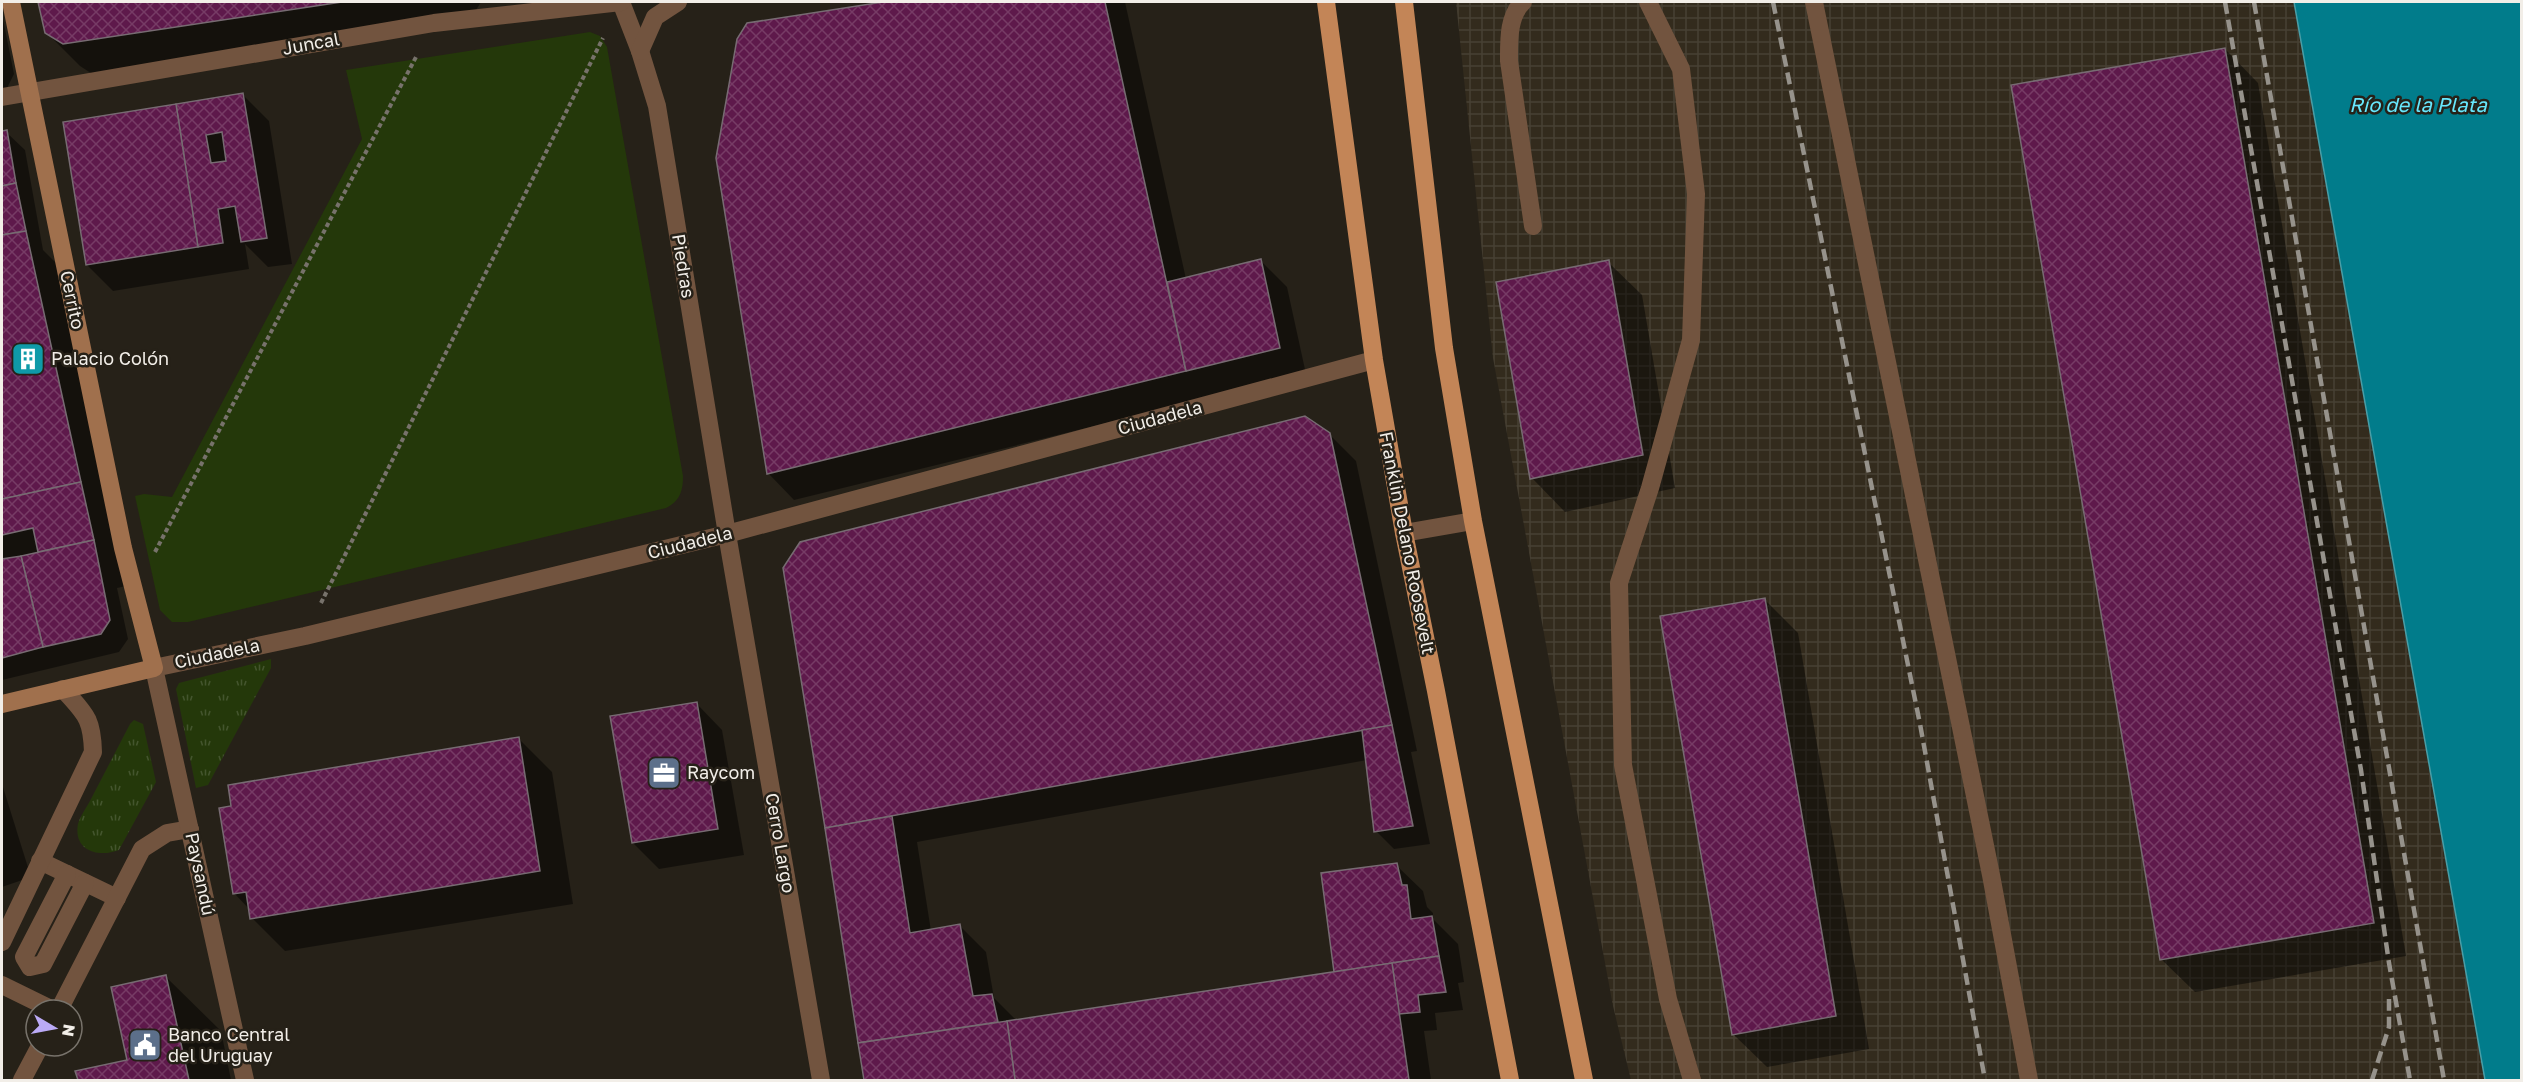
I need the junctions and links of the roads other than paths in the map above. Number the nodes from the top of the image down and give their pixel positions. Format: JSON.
{"nodes":[{"id":1,"x":11,"y":2,"type":"edge"},
{"id":2,"x":621,"y":2,"type":"edge"},
{"id":3,"x":678,"y":2,"type":"edge"},
{"id":4,"x":1326,"y":2,"type":"edge"},
{"id":5,"x":1404,"y":2,"type":"edge"},
{"id":6,"x":1523,"y":2,"type":"edge"},
{"id":7,"x":1648,"y":2,"type":"edge"},
{"id":8,"x":1814,"y":2,"type":"edge"},
{"id":9,"x":640,"y":51,"type":"junction"},
{"id":10,"x":30,"y":93,"type":"junction"},
{"id":11,"x":2,"y":97,"type":"edge"},
{"id":12,"x":1533,"y":226,"type":"dead end"},
{"id":13,"x":1374,"y":360,"type":"junction"},
{"id":14,"x":1473,"y":521,"type":"junction"},
{"id":15,"x":1404,"y":533,"type":"junction"},
{"id":16,"x":727,"y":534,"type":"junction"},
{"id":17,"x":154,"y":668,"type":"junction"},
{"id":18,"x":63,"y":689,"type":"junction"},
{"id":19,"x":2,"y":704,"type":"edge"},
{"id":20,"x":190,"y":829,"type":"junction"},
{"id":21,"x":40,"y":861,"type":"junction"},
{"id":22,"x":67,"y":874,"type":"junction"},
{"id":23,"x":85,"y":883,"type":"junction"},
{"id":24,"x":117,"y":898,"type":"junction"},
{"id":25,"x":2,"y":942,"type":"edge"},
{"id":26,"x":2,"y":985,"type":"edge"},
{"id":27,"x":29,"y":998,"type":"edge"},
{"id":28,"x":65,"y":998,"type":"edge"},
{"id":29,"x":34,"y":1058,"type":"edge"},
{"id":30,"x":22,"y":1080,"type":"edge"},
{"id":31,"x":245,"y":1080,"type":"edge"},
{"id":32,"x":821,"y":1080,"type":"edge"},
{"id":33,"x":1510,"y":1080,"type":"edge"},
{"id":34,"x":1584,"y":1080,"type":"edge"},
{"id":35,"x":1692,"y":1080,"type":"edge"},
{"id":36,"x":2029,"y":1080,"type":"edge"}],
"edges":[{"from":1,"to":10,"type":"street","name":"Cerrito"},
{"from":2,"to":9,"type":"street","name":"Piedras"},
{"from":2,"to":10,"type":"street","name":"Juncal"},
{"from":3,"to":9,"type":"street"},
{"from":4,"to":13,"type":"main road","name":"Franklin Delano Roosevelt"},
{"from":5,"to":14,"type":"main road"},
{"from":6,"to":12,"type":"street"},
{"from":7,"to":35,"type":"street"},
{"from":8,"to":36,"type":"street"},
{"from":9,"to":16,"type":"street","name":"Piedras"},
{"from":10,"to":11,"type":"street","name":"Juncal"},
{"from":10,"to":17,"type":"street","name":"Cerrito"},
{"from":13,"to":15,"type":"main road","name":"Franklin Delano Roosevelt"},
{"from":13,"to":16,"type":"street","name":"Ciudadela"},
{"from":14,"to":15,"type":"street"},
{"from":14,"to":34,"type":"main road"},
{"from":15,"to":33,"type":"main road","name":"Franklin Delano Roosevelt"},
{"from":16,"to":17,"type":"street","name":"Ciudadela"},
{"from":16,"to":32,"type":"street","name":"Cerro Largo"},
{"from":17,"to":18,"type":"street","name":"Ciudadela"},
{"from":17,"to":20,"type":"street","name":"Paysandú"},
{"from":18,"to":19,"type":"street","name":"Ciudadela"},
{"from":18,"to":21,"type":"street"},
{"from":20,"to":24,"type":"street"},
{"from":20,"to":31,"type":"street","name":"Paysandú"},
{"from":21,"to":22,"type":"street"},
{"from":21,"to":25,"type":"street"},
{"from":22,"to":23,"type":"street"},
{"from":22,"to":23,"type":"street"},
{"from":23,"to":24,"type":"street"},
{"from":24,"to":28,"type":"street"},
{"from":26,"to":27,"type":"street"},
{"from":29,"to":30,"type":"street"}]}
